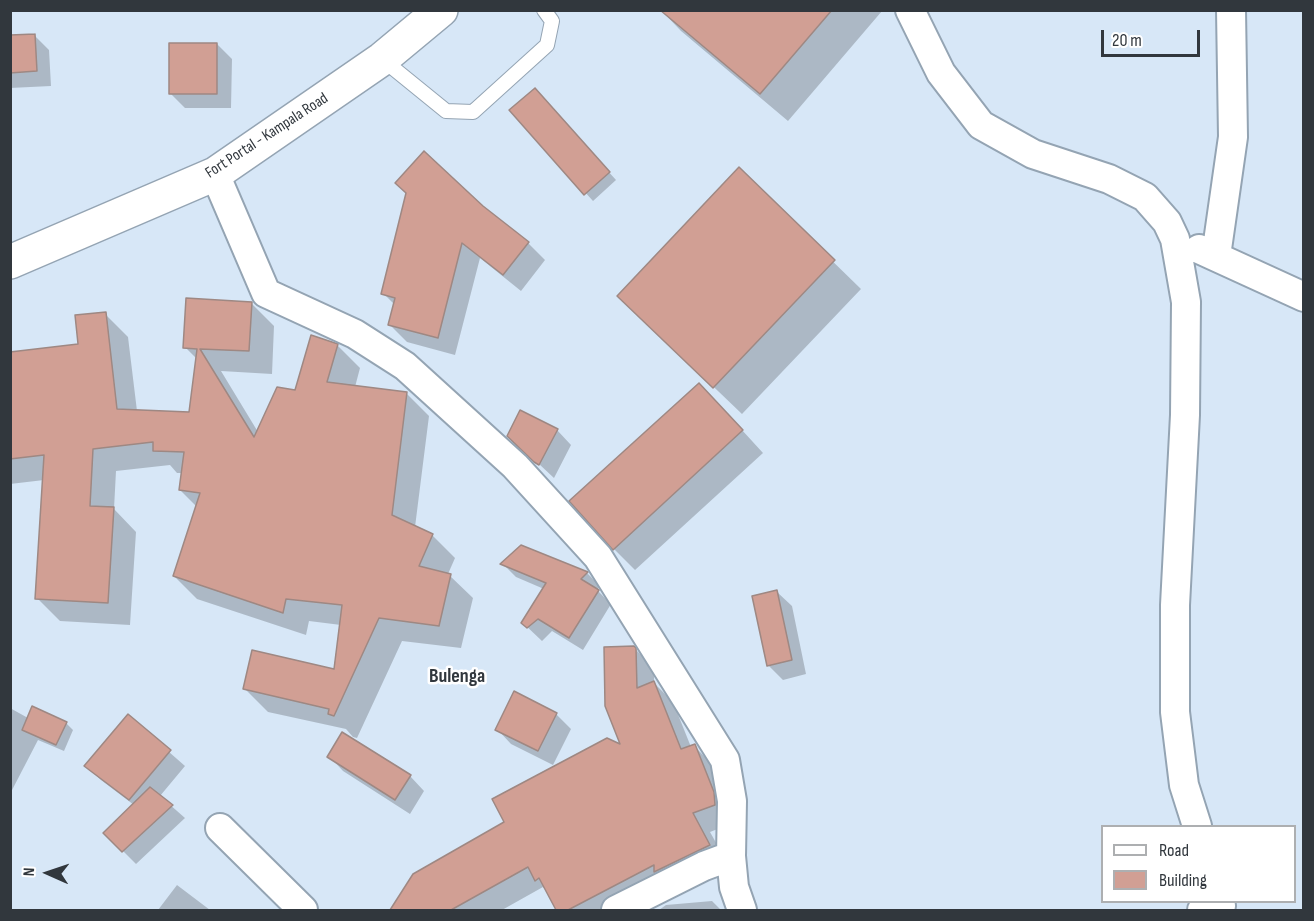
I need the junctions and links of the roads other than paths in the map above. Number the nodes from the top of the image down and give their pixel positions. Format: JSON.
{"nodes":[{"id":1,"x":441,"y":10,"type":"edge"},
{"id":2,"x":544,"y":10,"type":"edge"},
{"id":3,"x":910,"y":10,"type":"edge"},
{"id":4,"x":1231,"y":10,"type":"edge"},
{"id":5,"x":382,"y":59,"type":"junction"},
{"id":6,"x":215,"y":174,"type":"junction"},
{"id":7,"x":1175,"y":239,"type":"junction"},
{"id":8,"x":1216,"y":256,"type":"junction"},
{"id":9,"x":10,"y":262,"type":"edge"},
{"id":10,"x":1304,"y":297,"type":"edge"},
{"id":11,"x":1197,"y":825,"type":"edge"},
{"id":12,"x":220,"y":828,"type":"dead end"},
{"id":13,"x":731,"y":856,"type":"junction"},
{"id":14,"x":303,"y":910,"type":"edge"},
{"id":15,"x":616,"y":910,"type":"edge"},
{"id":16,"x":742,"y":910,"type":"edge"}],
"edges":[{"from":1,"to":5,"type":"main road","name":"Fort Portal - Kampala Road"},
{"from":2,"to":5,"type":"lane"},
{"from":3,"to":7,"type":"street"},
{"from":4,"to":8,"type":"street"},
{"from":5,"to":6,"type":"main road","name":"Fort Portal - Kampala Road"},
{"from":6,"to":9,"type":"main road","name":"Fort Portal - Kampala Road"},
{"from":6,"to":13,"type":"street"},
{"from":7,"to":8,"type":"street"},
{"from":7,"to":11,"type":"street"},
{"from":8,"to":10,"type":"street"},
{"from":12,"to":14,"type":"street"},
{"from":13,"to":15,"type":"street"},
{"from":13,"to":16,"type":"street"}]}
